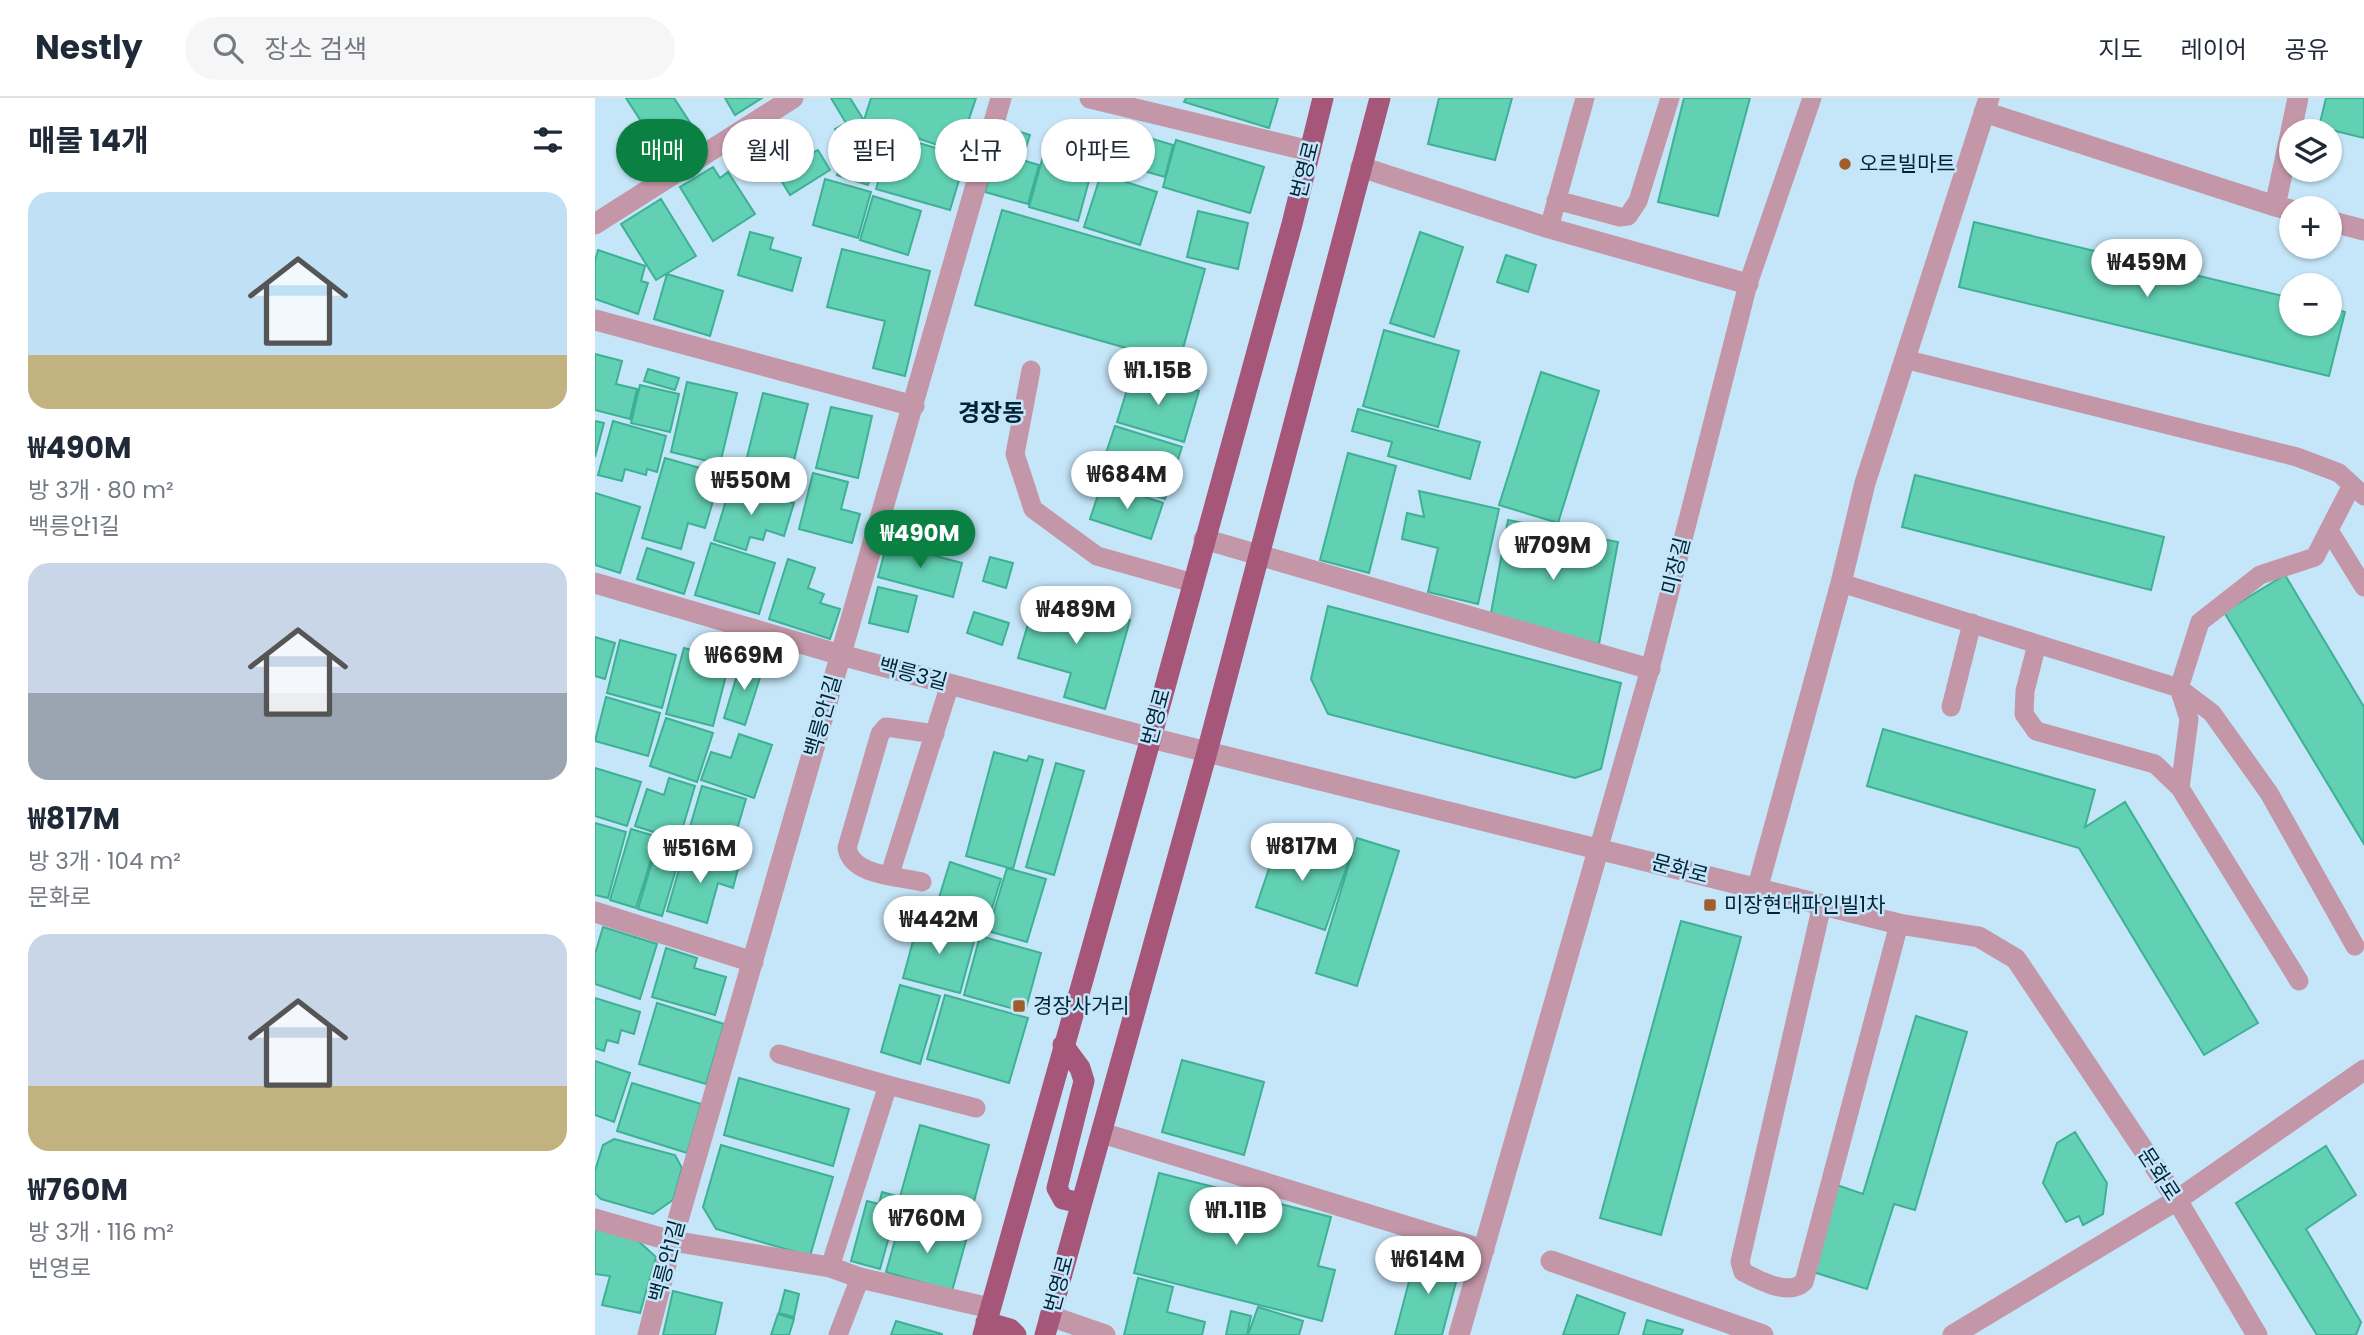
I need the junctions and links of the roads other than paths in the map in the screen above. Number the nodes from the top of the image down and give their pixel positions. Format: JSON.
{"nodes":[{"id":1,"x":793,"y":98,"type":"edge"},
{"id":2,"x":1000,"y":98,"type":"edge"},
{"id":3,"x":1090,"y":98,"type":"edge"},
{"id":4,"x":1324,"y":98,"type":"edge"},
{"id":5,"x":1380,"y":98,"type":"edge"},
{"id":6,"x":1585,"y":98,"type":"edge"},
{"id":7,"x":1670,"y":98,"type":"edge"},
{"id":8,"x":1812,"y":98,"type":"edge"},
{"id":9,"x":2298,"y":98,"type":"edge"},
{"id":10,"x":1987,"y":105,"type":"edge"},
{"id":11,"x":2294,"y":119,"type":"edge"},
{"id":12,"x":1310,"y":151,"type":"junction"},
{"id":13,"x":1361,"y":167,"type":"junction"},
{"id":14,"x":1556,"y":200,"type":"junction"},
{"id":15,"x":2279,"y":207,"type":"edge"},
{"id":16,"x":595,"y":224,"type":"edge"},
{"id":17,"x":2342,"y":224,"type":"edge"},
{"id":18,"x":1549,"y":228,"type":"junction"},
{"id":19,"x":2364,"y":230,"type":"edge"},
{"id":20,"x":1748,"y":284,"type":"junction"},
{"id":21,"x":595,"y":320,"type":"edge"},
{"id":22,"x":1904,"y":359,"type":"junction"},
{"id":23,"x":1031,"y":370,"type":"dead end"},
{"id":24,"x":914,"y":406,"type":"junction"},
{"id":25,"x":2358,"y":491,"type":"edge"},
{"id":26,"x":2330,"y":531,"type":"junction"},
{"id":27,"x":1204,"y":539,"type":"junction"},
{"id":28,"x":1257,"y":553,"type":"junction"},
{"id":29,"x":595,"y":583,"type":"edge"},
{"id":30,"x":1193,"y":583,"type":"junction"},
{"id":31,"x":1841,"y":583,"type":"junction"},
{"id":32,"x":2364,"y":587,"type":"edge"},
{"id":33,"x":1972,"y":623,"type":"junction"},
{"id":34,"x":2037,"y":644,"type":"junction"},
{"id":35,"x":841,"y":655,"type":"junction"},
{"id":36,"x":1650,"y":669,"type":"junction"},
{"id":37,"x":950,"y":684,"type":"junction"},
{"id":38,"x":2179,"y":688,"type":"junction"},
{"id":39,"x":1951,"y":707,"type":"dead end"},
{"id":40,"x":935,"y":734,"type":"junction"},
{"id":41,"x":1151,"y":738,"type":"junction"},
{"id":42,"x":1207,"y":752,"type":"junction"},
{"id":43,"x":2180,"y":788,"type":"junction"},
{"id":44,"x":1599,"y":848,"type":"junction"},
{"id":45,"x":890,"y":874,"type":"junction"},
{"id":46,"x":922,"y":882,"type":"dead end"},
{"id":47,"x":1757,"y":890,"type":"junction"},
{"id":48,"x":1822,"y":905,"type":"junction"},
{"id":49,"x":595,"y":912,"type":"edge"},
{"id":50,"x":1899,"y":924,"type":"junction"},
{"id":51,"x":2355,"y":946,"type":"dead end"},
{"id":52,"x":753,"y":962,"type":"junction"},
{"id":53,"x":2299,"y":981,"type":"dead end"},
{"id":54,"x":1063,"y":1045,"type":"junction"},
{"id":55,"x":779,"y":1054,"type":"dead end"},
{"id":56,"x":2364,"y":1070,"type":"edge"},
{"id":57,"x":888,"y":1085,"type":"junction"},
{"id":58,"x":976,"y":1108,"type":"dead end"},
{"id":59,"x":1101,"y":1133,"type":"junction"},
{"id":60,"x":2177,"y":1200,"type":"junction"},
{"id":61,"x":1081,"y":1203,"type":"junction"},
{"id":62,"x":595,"y":1219,"type":"edge"},
{"id":63,"x":672,"y":1241,"type":"junction"},
{"id":64,"x":1484,"y":1250,"type":"junction"},
{"id":65,"x":1551,"y":1261,"type":"dead end"},
{"id":66,"x":830,"y":1267,"type":"junction"},
{"id":67,"x":860,"y":1278,"type":"junction"},
{"id":68,"x":986,"y":1322,"type":"edge"},
{"id":69,"x":1048,"y":1326,"type":"edge"},
{"id":70,"x":648,"y":1335,"type":"edge"},
{"id":71,"x":838,"y":1335,"type":"edge"},
{"id":72,"x":1016,"y":1335,"type":"edge"},
{"id":73,"x":1105,"y":1335,"type":"edge"},
{"id":74,"x":1459,"y":1335,"type":"edge"},
{"id":75,"x":1763,"y":1335,"type":"edge"},
{"id":76,"x":1953,"y":1335,"type":"edge"},
{"id":77,"x":2257,"y":1335,"type":"edge"}],
"edges":[{"from":1,"to":16,"type":"street"},
{"from":2,"to":24,"type":"street","name":"백릉안1길"},
{"from":3,"to":12,"type":"street"},
{"from":4,"to":12,"type":"main road","name":"번영로"},
{"from":5,"to":13,"type":"main road","name":"번영로"},
{"from":6,"to":14,"type":"lane"},
{"from":7,"to":14,"type":"lane"},
{"from":8,"to":20,"type":"lane","name":"미장길"},
{"from":9,"to":11,"type":"street"},
{"from":10,"to":15,"type":"street"},
{"from":10,"to":22,"type":"street"},
{"from":12,"to":27,"type":"main road","name":"번영로"},
{"from":13,"to":18,"type":"street"},
{"from":13,"to":28,"type":"main road","name":"번영로"},
{"from":14,"to":18,"type":"lane"},
{"from":17,"to":19,"type":"street"},
{"from":18,"to":20,"type":"street"},
{"from":20,"to":36,"type":"lane","name":"미장길"},
{"from":21,"to":24,"type":"street"},
{"from":22,"to":25,"type":"lane"},
{"from":22,"to":31,"type":"street"},
{"from":23,"to":30,"type":"lane"},
{"from":24,"to":35,"type":"street","name":"백릉안1길"},
{"from":25,"to":26,"type":"lane"},
{"from":26,"to":32,"type":"lane"},
{"from":26,"to":38,"type":"lane"},
{"from":27,"to":28,"type":"street"},
{"from":27,"to":30,"type":"main road","name":"번영로"},
{"from":28,"to":36,"type":"street"},
{"from":28,"to":42,"type":"main road","name":"번영로"},
{"from":29,"to":35,"type":"street","name":"백릉3길"},
{"from":30,"to":41,"type":"main road","name":"번영로"},
{"from":31,"to":33,"type":"lane"},
{"from":31,"to":47,"type":"street"},
{"from":33,"to":34,"type":"lane"},
{"from":33,"to":39,"type":"lane"},
{"from":34,"to":38,"type":"lane"},
{"from":34,"to":43,"type":"lane"},
{"from":35,"to":37,"type":"street","name":"백릉3길"},
{"from":35,"to":52,"type":"street","name":"백릉안1길"},
{"from":36,"to":44,"type":"lane","name":"미장길"},
{"from":37,"to":40,"type":"lane"},
{"from":37,"to":41,"type":"street","name":"백릉3길"},
{"from":38,"to":43,"type":"lane"},
{"from":38,"to":51,"type":"lane"},
{"from":40,"to":45,"type":"lane"},
{"from":40,"to":45,"type":"lane"},
{"from":41,"to":42,"type":"street","name":"문화로"},
{"from":41,"to":54,"type":"main road","name":"번영로"},
{"from":42,"to":44,"type":"street","name":"문화로"},
{"from":42,"to":59,"type":"main road","name":"번영로"},
{"from":43,"to":53,"type":"lane"},
{"from":44,"to":47,"type":"street","name":"문화로"},
{"from":44,"to":64,"type":"street"},
{"from":45,"to":46,"type":"lane"},
{"from":47,"to":48,"type":"street","name":"문화로"},
{"from":48,"to":50,"type":"street","name":"문화로"},
{"from":48,"to":50,"type":"lane"},
{"from":49,"to":52,"type":"street"},
{"from":50,"to":60,"type":"street","name":"문화로"},
{"from":52,"to":63,"type":"street","name":"백릉안1길"},
{"from":54,"to":61,"type":"main road"},
{"from":54,"to":68,"type":"main road","name":"번영로"},
{"from":55,"to":57,"type":"lane"},
{"from":56,"to":60,"type":"street"},
{"from":57,"to":58,"type":"lane"},
{"from":57,"to":66,"type":"lane"},
{"from":59,"to":61,"type":"main road","name":"번영로"},
{"from":59,"to":64,"type":"street"},
{"from":60,"to":76,"type":"street"},
{"from":60,"to":77,"type":"street","name":"문화로"},
{"from":61,"to":69,"type":"main road","name":"번영로"},
{"from":62,"to":63,"type":"street"},
{"from":63,"to":66,"type":"street"},
{"from":63,"to":70,"type":"street","name":"백릉안1길"},
{"from":64,"to":74,"type":"street"},
{"from":65,"to":75,"type":"street"},
{"from":66,"to":67,"type":"street"},
{"from":67,"to":68,"type":"street"},
{"from":67,"to":71,"type":"lane"},
{"from":68,"to":72,"type":"main road"},
{"from":69,"to":73,"type":"street"}]}
